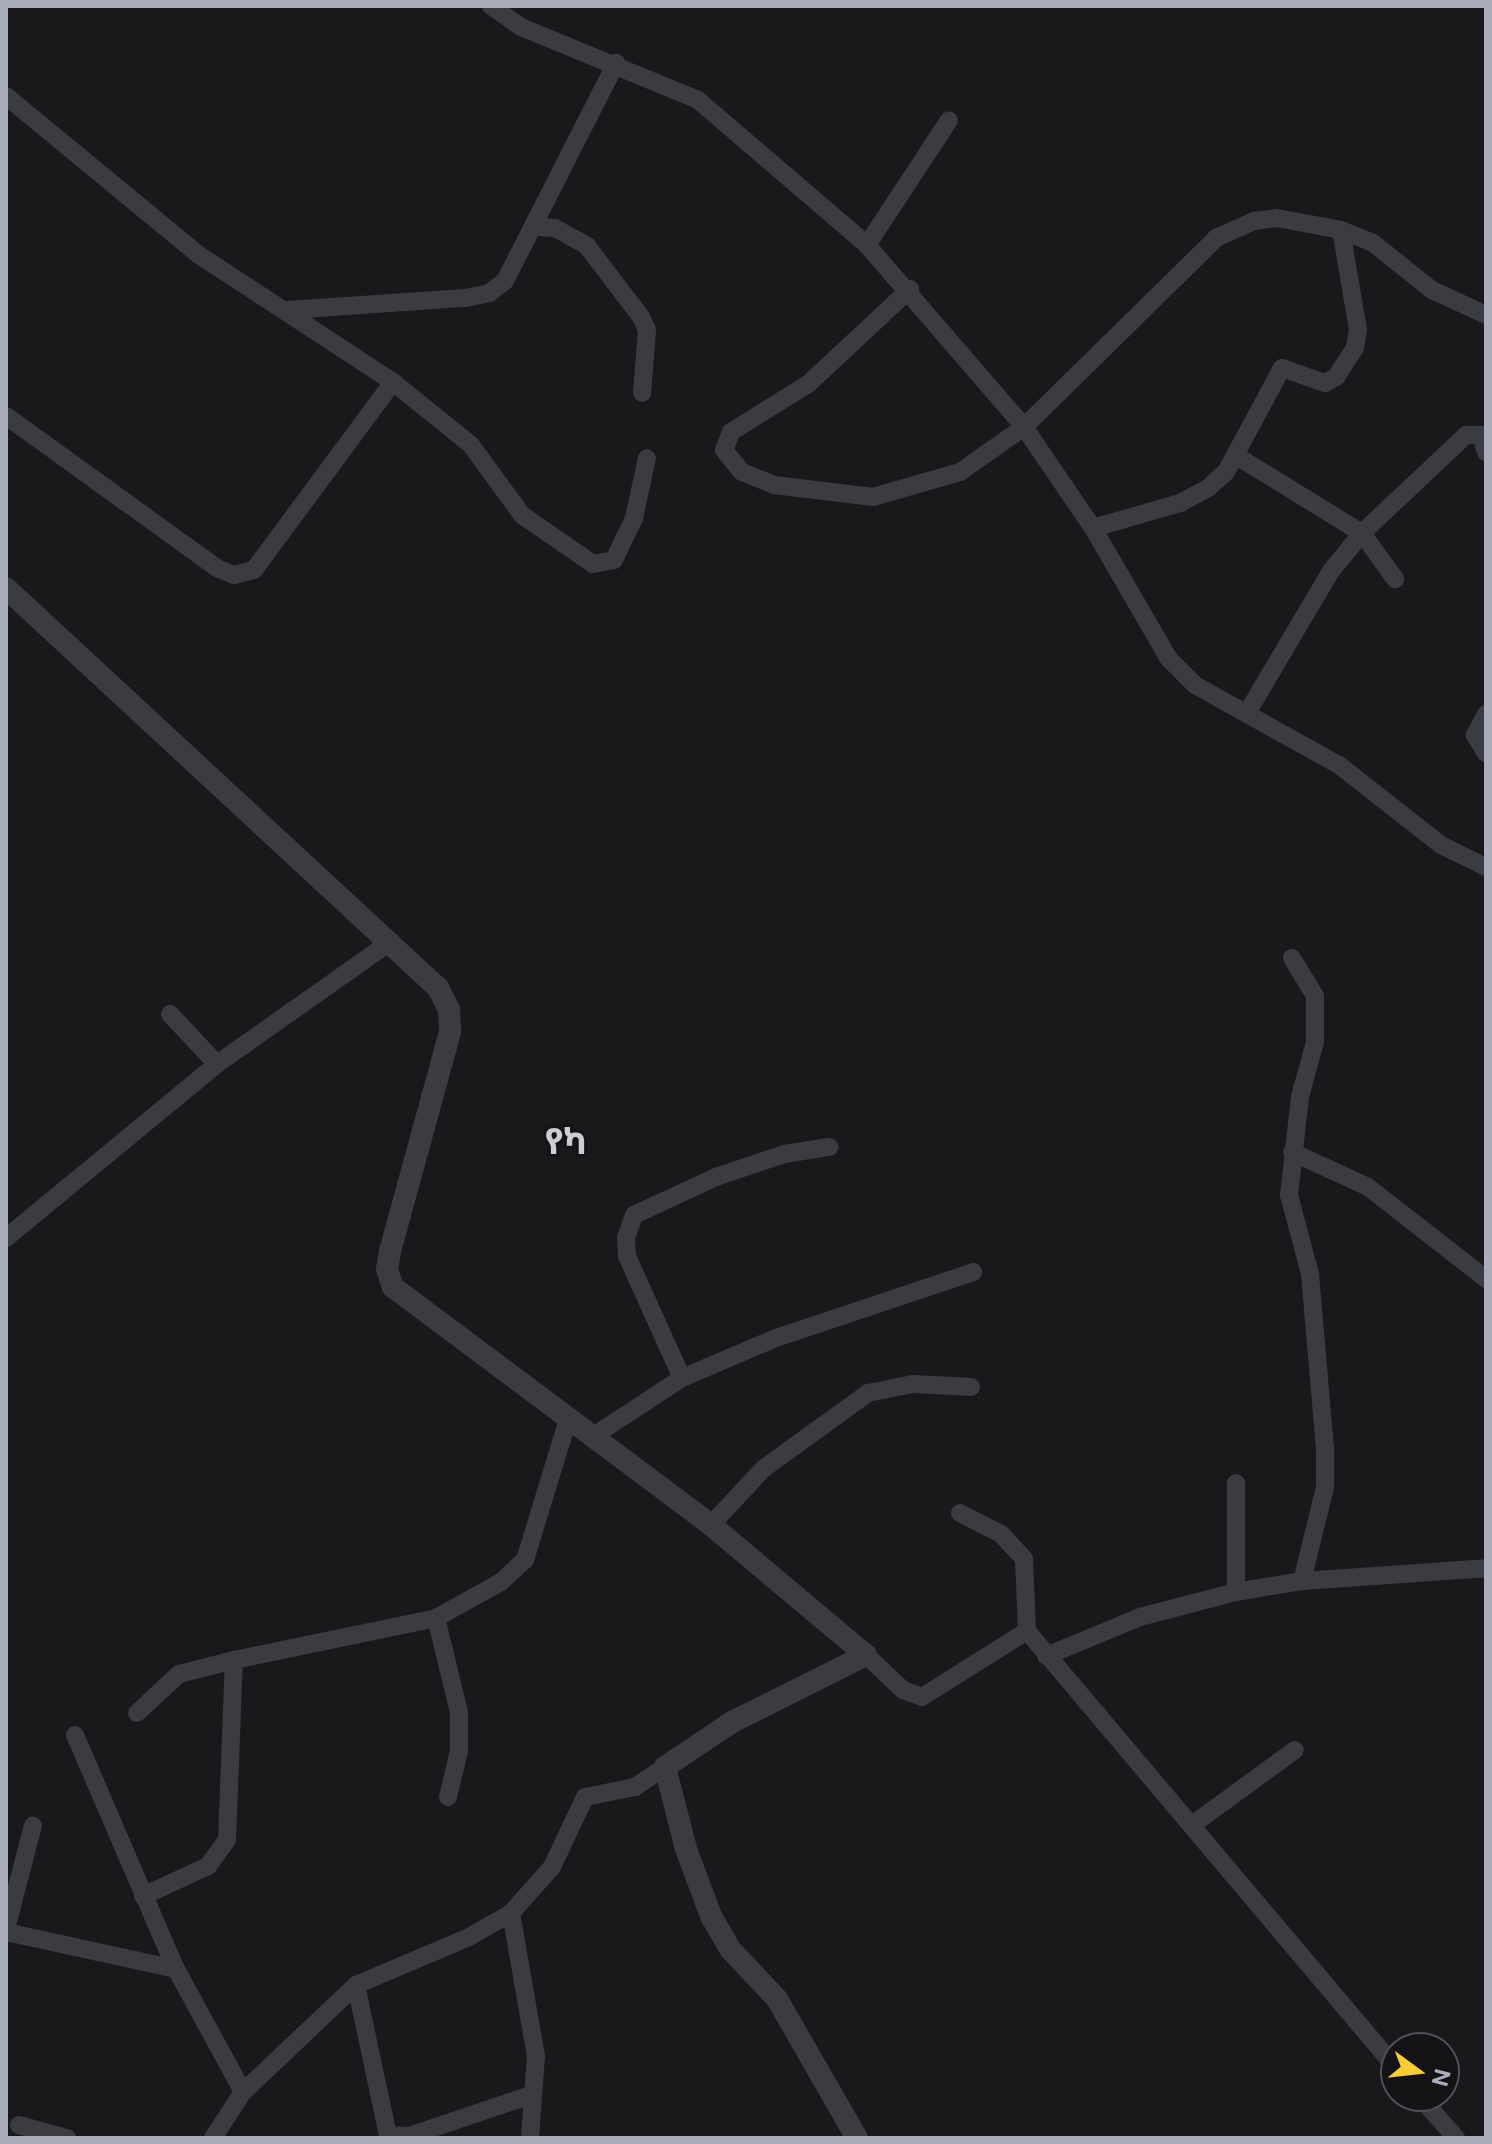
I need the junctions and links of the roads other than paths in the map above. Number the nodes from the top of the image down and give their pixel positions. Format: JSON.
{"nodes":[{"id":1,"x":491,"y":6,"type":"edge"},
{"id":2,"x":616,"y":63,"type":"junction"},
{"id":3,"x":6,"y":96,"type":"edge"},
{"id":4,"x":949,"y":120,"type":"dead end"},
{"id":5,"x":535,"y":227,"type":"junction"},
{"id":6,"x":1341,"y":230,"type":"junction"},
{"id":7,"x":867,"y":245,"type":"junction"},
{"id":8,"x":910,"y":289,"type":"junction"},
{"id":9,"x":288,"y":310,"type":"junction"},
{"id":10,"x":1486,"y":315,"type":"edge"},
{"id":11,"x":393,"y":382,"type":"junction"},
{"id":12,"x":642,"y":393,"type":"dead end"},
{"id":13,"x":6,"y":416,"type":"edge"},
{"id":14,"x":1024,"y":427,"type":"junction"},
{"id":15,"x":1486,"y":452,"type":"edge"},
{"id":16,"x":1235,"y":455,"type":"junction"},
{"id":17,"x":647,"y":458,"type":"dead end"},
{"id":18,"x":1093,"y":528,"type":"junction"},
{"id":19,"x":1362,"y":533,"type":"junction"},
{"id":20,"x":1395,"y":579,"type":"dead end"},
{"id":21,"x":6,"y":588,"type":"edge"},
{"id":22,"x":1247,"y":713,"type":"junction"},
{"id":23,"x":1486,"y":714,"type":"edge"},
{"id":24,"x":1486,"y":753,"type":"edge"},
{"id":25,"x":1486,"y":867,"type":"edge"},
{"id":26,"x":390,"y":942,"type":"junction"},
{"id":27,"x":1292,"y":958,"type":"dead end"},
{"id":28,"x":170,"y":1014,"type":"dead end"},
{"id":29,"x":217,"y":1064,"type":"junction"},
{"id":30,"x":829,"y":1147,"type":"dead end"},
{"id":31,"x":1292,"y":1152,"type":"junction"},
{"id":32,"x":6,"y":1238,"type":"edge"},
{"id":33,"x":973,"y":1272,"type":"dead end"},
{"id":34,"x":1486,"y":1279,"type":"edge"},
{"id":35,"x":682,"y":1378,"type":"junction"},
{"id":36,"x":971,"y":1387,"type":"dead end"},
{"id":37,"x":568,"y":1419,"type":"junction"},
{"id":38,"x":595,"y":1435,"type":"junction"},
{"id":39,"x":1236,"y":1483,"type":"dead end"},
{"id":40,"x":960,"y":1513,"type":"dead end"},
{"id":41,"x":711,"y":1525,"type":"junction"},
{"id":42,"x":1486,"y":1568,"type":"edge"},
{"id":43,"x":1302,"y":1581,"type":"junction"},
{"id":44,"x":1236,"y":1592,"type":"junction"},
{"id":45,"x":436,"y":1618,"type":"junction"},
{"id":46,"x":1027,"y":1631,"type":"junction"},
{"id":47,"x":866,"y":1655,"type":"junction"},
{"id":48,"x":1046,"y":1656,"type":"junction"},
{"id":49,"x":234,"y":1660,"type":"junction"},
{"id":50,"x":137,"y":1713,"type":"dead end"},
{"id":51,"x":75,"y":1735,"type":"dead end"},
{"id":52,"x":1295,"y":1750,"type":"dead end"},
{"id":53,"x":665,"y":1767,"type":"junction"},
{"id":54,"x":448,"y":1797,"type":"dead end"},
{"id":55,"x":33,"y":1825,"type":"dead end"},
{"id":56,"x":1192,"y":1825,"type":"junction"},
{"id":57,"x":143,"y":1896,"type":"junction"},
{"id":58,"x":511,"y":1913,"type":"junction"},
{"id":59,"x":6,"y":1931,"type":"edge"},
{"id":60,"x":176,"y":1969,"type":"junction"},
{"id":61,"x":356,"y":1985,"type":"junction"},
{"id":62,"x":1380,"y":2049,"type":"edge"},
{"id":63,"x":243,"y":2092,"type":"junction"},
{"id":64,"x":531,"y":2095,"type":"junction"},
{"id":65,"x":1433,"y":2112,"type":"edge"},
{"id":66,"x":19,"y":2125,"type":"dead end"},
{"id":67,"x":67,"y":2138,"type":"edge"},
{"id":68,"x":213,"y":2138,"type":"edge"},
{"id":69,"x":530,"y":2138,"type":"edge"},
{"id":70,"x":857,"y":2138,"type":"edge"},
{"id":71,"x":1456,"y":2138,"type":"edge"}],
"edges":[{"from":1,"to":2,"type":"street"},
{"from":2,"to":5,"type":"street"},
{"from":2,"to":7,"type":"street"},
{"from":3,"to":9,"type":"street"},
{"from":4,"to":7,"type":"street"},
{"from":5,"to":9,"type":"street"},
{"from":5,"to":12,"type":"street"},
{"from":6,"to":10,"type":"street"},
{"from":6,"to":14,"type":"street"},
{"from":6,"to":16,"type":"street"},
{"from":7,"to":8,"type":"street"},
{"from":8,"to":14,"type":"street"},
{"from":8,"to":14,"type":"street"},
{"from":9,"to":11,"type":"street"},
{"from":11,"to":13,"type":"street"},
{"from":11,"to":17,"type":"street"},
{"from":14,"to":18,"type":"street"},
{"from":15,"to":19,"type":"street"},
{"from":16,"to":18,"type":"street"},
{"from":16,"to":19,"type":"street"},
{"from":18,"to":22,"type":"street"},
{"from":19,"to":20,"type":"street"},
{"from":19,"to":22,"type":"street"},
{"from":21,"to":26,"type":"street"},
{"from":22,"to":25,"type":"street"},
{"from":23,"to":24,"type":"street"},
{"from":26,"to":29,"type":"street"},
{"from":26,"to":37,"type":"street"},
{"from":27,"to":31,"type":"street"},
{"from":28,"to":29,"type":"street"},
{"from":29,"to":32,"type":"street"},
{"from":30,"to":35,"type":"street"},
{"from":31,"to":34,"type":"street"},
{"from":31,"to":43,"type":"street"},
{"from":33,"to":35,"type":"street"},
{"from":35,"to":38,"type":"street"},
{"from":36,"to":41,"type":"street"},
{"from":37,"to":38,"type":"street"},
{"from":37,"to":45,"type":"street"},
{"from":38,"to":41,"type":"street"},
{"from":39,"to":44,"type":"street"},
{"from":40,"to":46,"type":"street"},
{"from":41,"to":47,"type":"street"},
{"from":42,"to":43,"type":"street"},
{"from":43,"to":44,"type":"street"},
{"from":44,"to":48,"type":"street"},
{"from":45,"to":49,"type":"street"},
{"from":45,"to":54,"type":"street"},
{"from":46,"to":47,"type":"street"},
{"from":46,"to":48,"type":"street"},
{"from":47,"to":53,"type":"street"},
{"from":48,"to":56,"type":"street"},
{"from":49,"to":50,"type":"street"},
{"from":49,"to":57,"type":"street"},
{"from":51,"to":57,"type":"street"},
{"from":52,"to":56,"type":"street"},
{"from":53,"to":58,"type":"street"},
{"from":53,"to":70,"type":"street"},
{"from":55,"to":59,"type":"street"},
{"from":56,"to":62,"type":"street"},
{"from":57,"to":60,"type":"street"},
{"from":58,"to":61,"type":"street"},
{"from":58,"to":64,"type":"street"},
{"from":59,"to":60,"type":"street"},
{"from":60,"to":63,"type":"street"},
{"from":61,"to":63,"type":"street"},
{"from":61,"to":64,"type":"street"},
{"from":63,"to":68,"type":"street"},
{"from":64,"to":69,"type":"street"},
{"from":65,"to":71,"type":"street"},
{"from":66,"to":67,"type":"street"}]}
